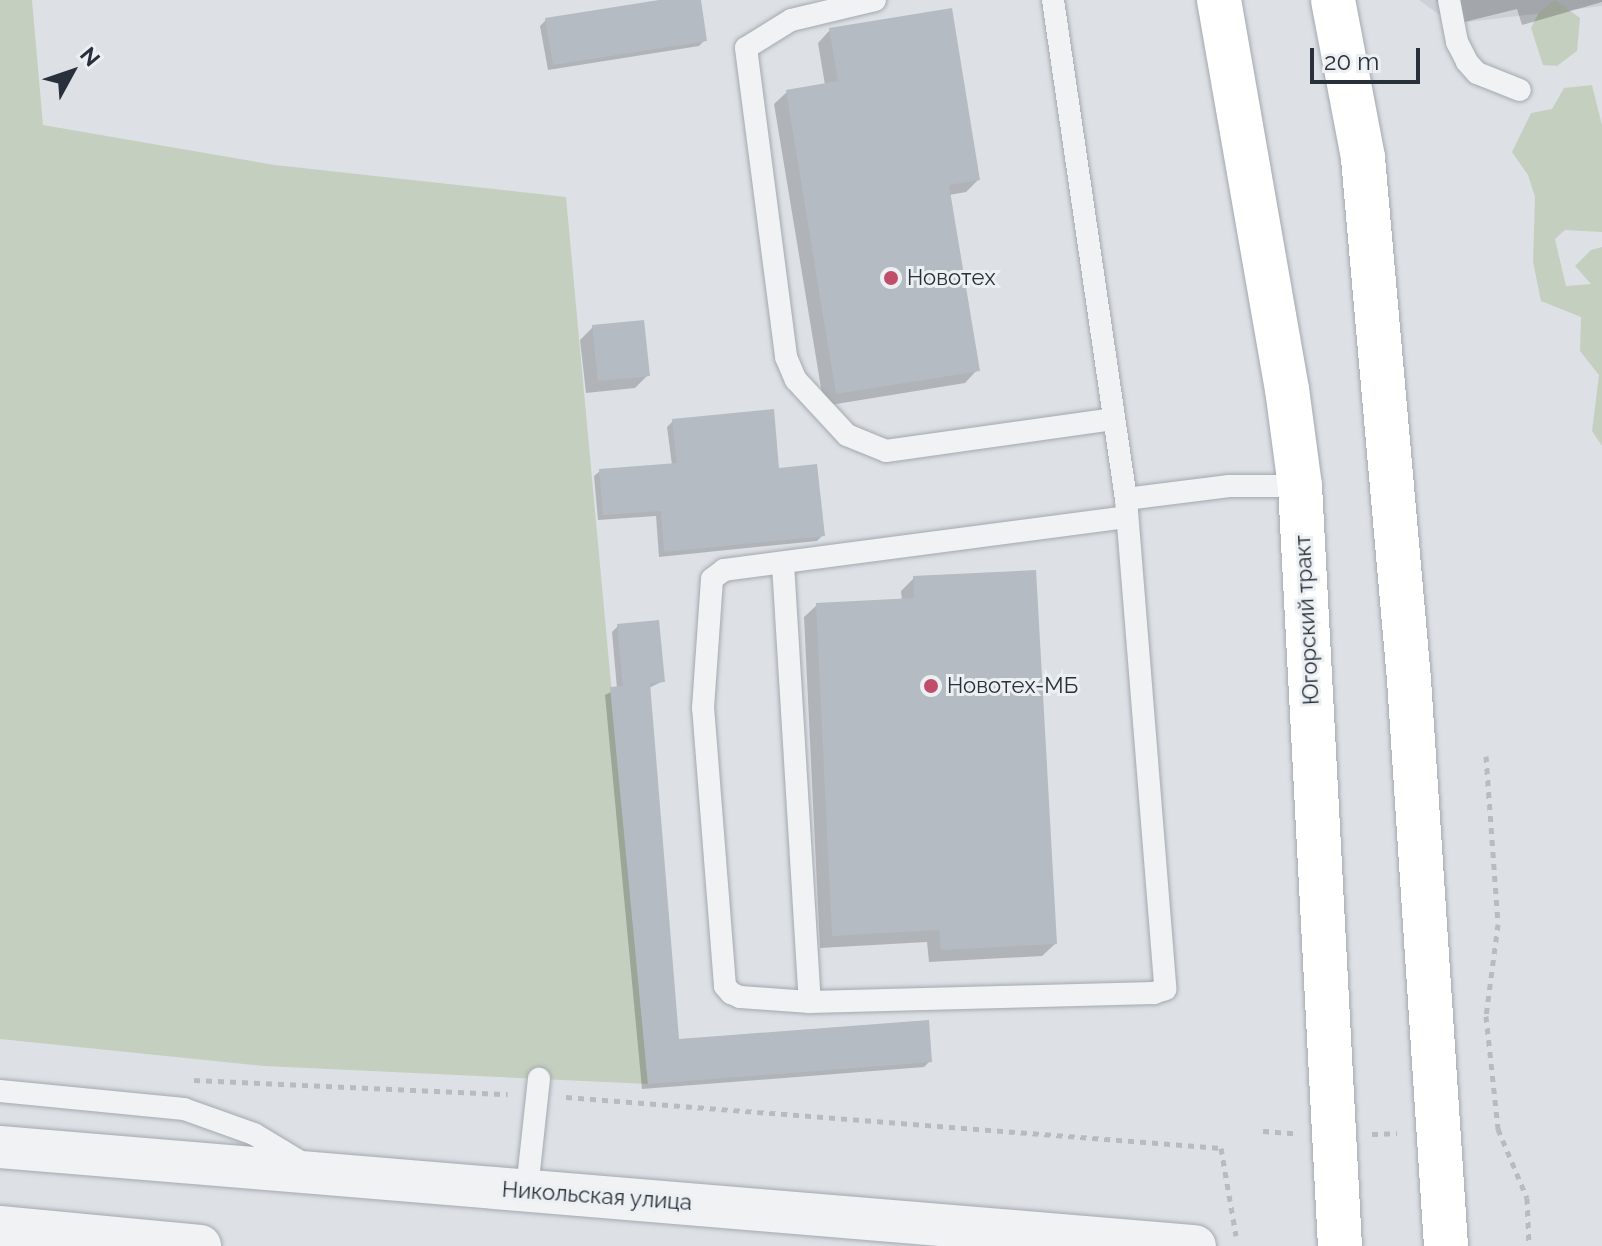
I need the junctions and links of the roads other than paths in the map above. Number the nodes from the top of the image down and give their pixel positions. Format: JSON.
{"nodes":[{"id":1,"x":875,"y":0,"type":"edge"},
{"id":2,"x":1053,"y":0,"type":"edge"},
{"id":3,"x":1219,"y":0,"type":"edge"},
{"id":4,"x":1333,"y":0,"type":"edge"},
{"id":5,"x":1449,"y":0,"type":"edge"},
{"id":6,"x":1520,"y":90,"type":"dead end"},
{"id":7,"x":1113,"y":419,"type":"junction"},
{"id":8,"x":1300,"y":486,"type":"junction"},
{"id":9,"x":1126,"y":508,"type":"junction"},
{"id":10,"x":783,"y":564,"type":"junction"},
{"id":11,"x":810,"y":1002,"type":"junction"},
{"id":12,"x":539,"y":1087,"type":"road end"},
{"id":13,"x":0,"y":1091,"type":"edge"},
{"id":14,"x":0,"y":1147,"type":"edge"},
{"id":15,"x":319,"y":1173,"type":"junction"},
{"id":16,"x":527,"y":1189,"type":"junction"},
{"id":17,"x":0,"y":1227,"type":"edge"},
{"id":18,"x":200,"y":1246,"type":"edge"},
{"id":19,"x":1195,"y":1246,"type":"edge"},
{"id":20,"x":1340,"y":1246,"type":"edge"},
{"id":21,"x":1446,"y":1246,"type":"edge"}],
"edges":[{"from":1,"to":7,"type":"lane"},
{"from":2,"to":7,"type":"lane"},
{"from":3,"to":8,"type":"main road","name":"Югорский тракт"},
{"from":4,"to":21,"type":"main road"},
{"from":5,"to":6,"type":"lane"},
{"from":7,"to":9,"type":"lane"},
{"from":8,"to":9,"type":"lane"},
{"from":8,"to":20,"type":"main road","name":"Югорский тракт"},
{"from":9,"to":10,"type":"lane"},
{"from":9,"to":11,"type":"lane"},
{"from":10,"to":11,"type":"lane"},
{"from":10,"to":11,"type":"lane"},
{"from":12,"to":16,"type":"lane"},
{"from":13,"to":15,"type":"lane"},
{"from":14,"to":15,"type":"street","name":"Никольская улица"},
{"from":15,"to":16,"type":"street","name":"Никольская улица"},
{"from":16,"to":19,"type":"street","name":"Никольская улица"},
{"from":17,"to":18,"type":"street"}]}
